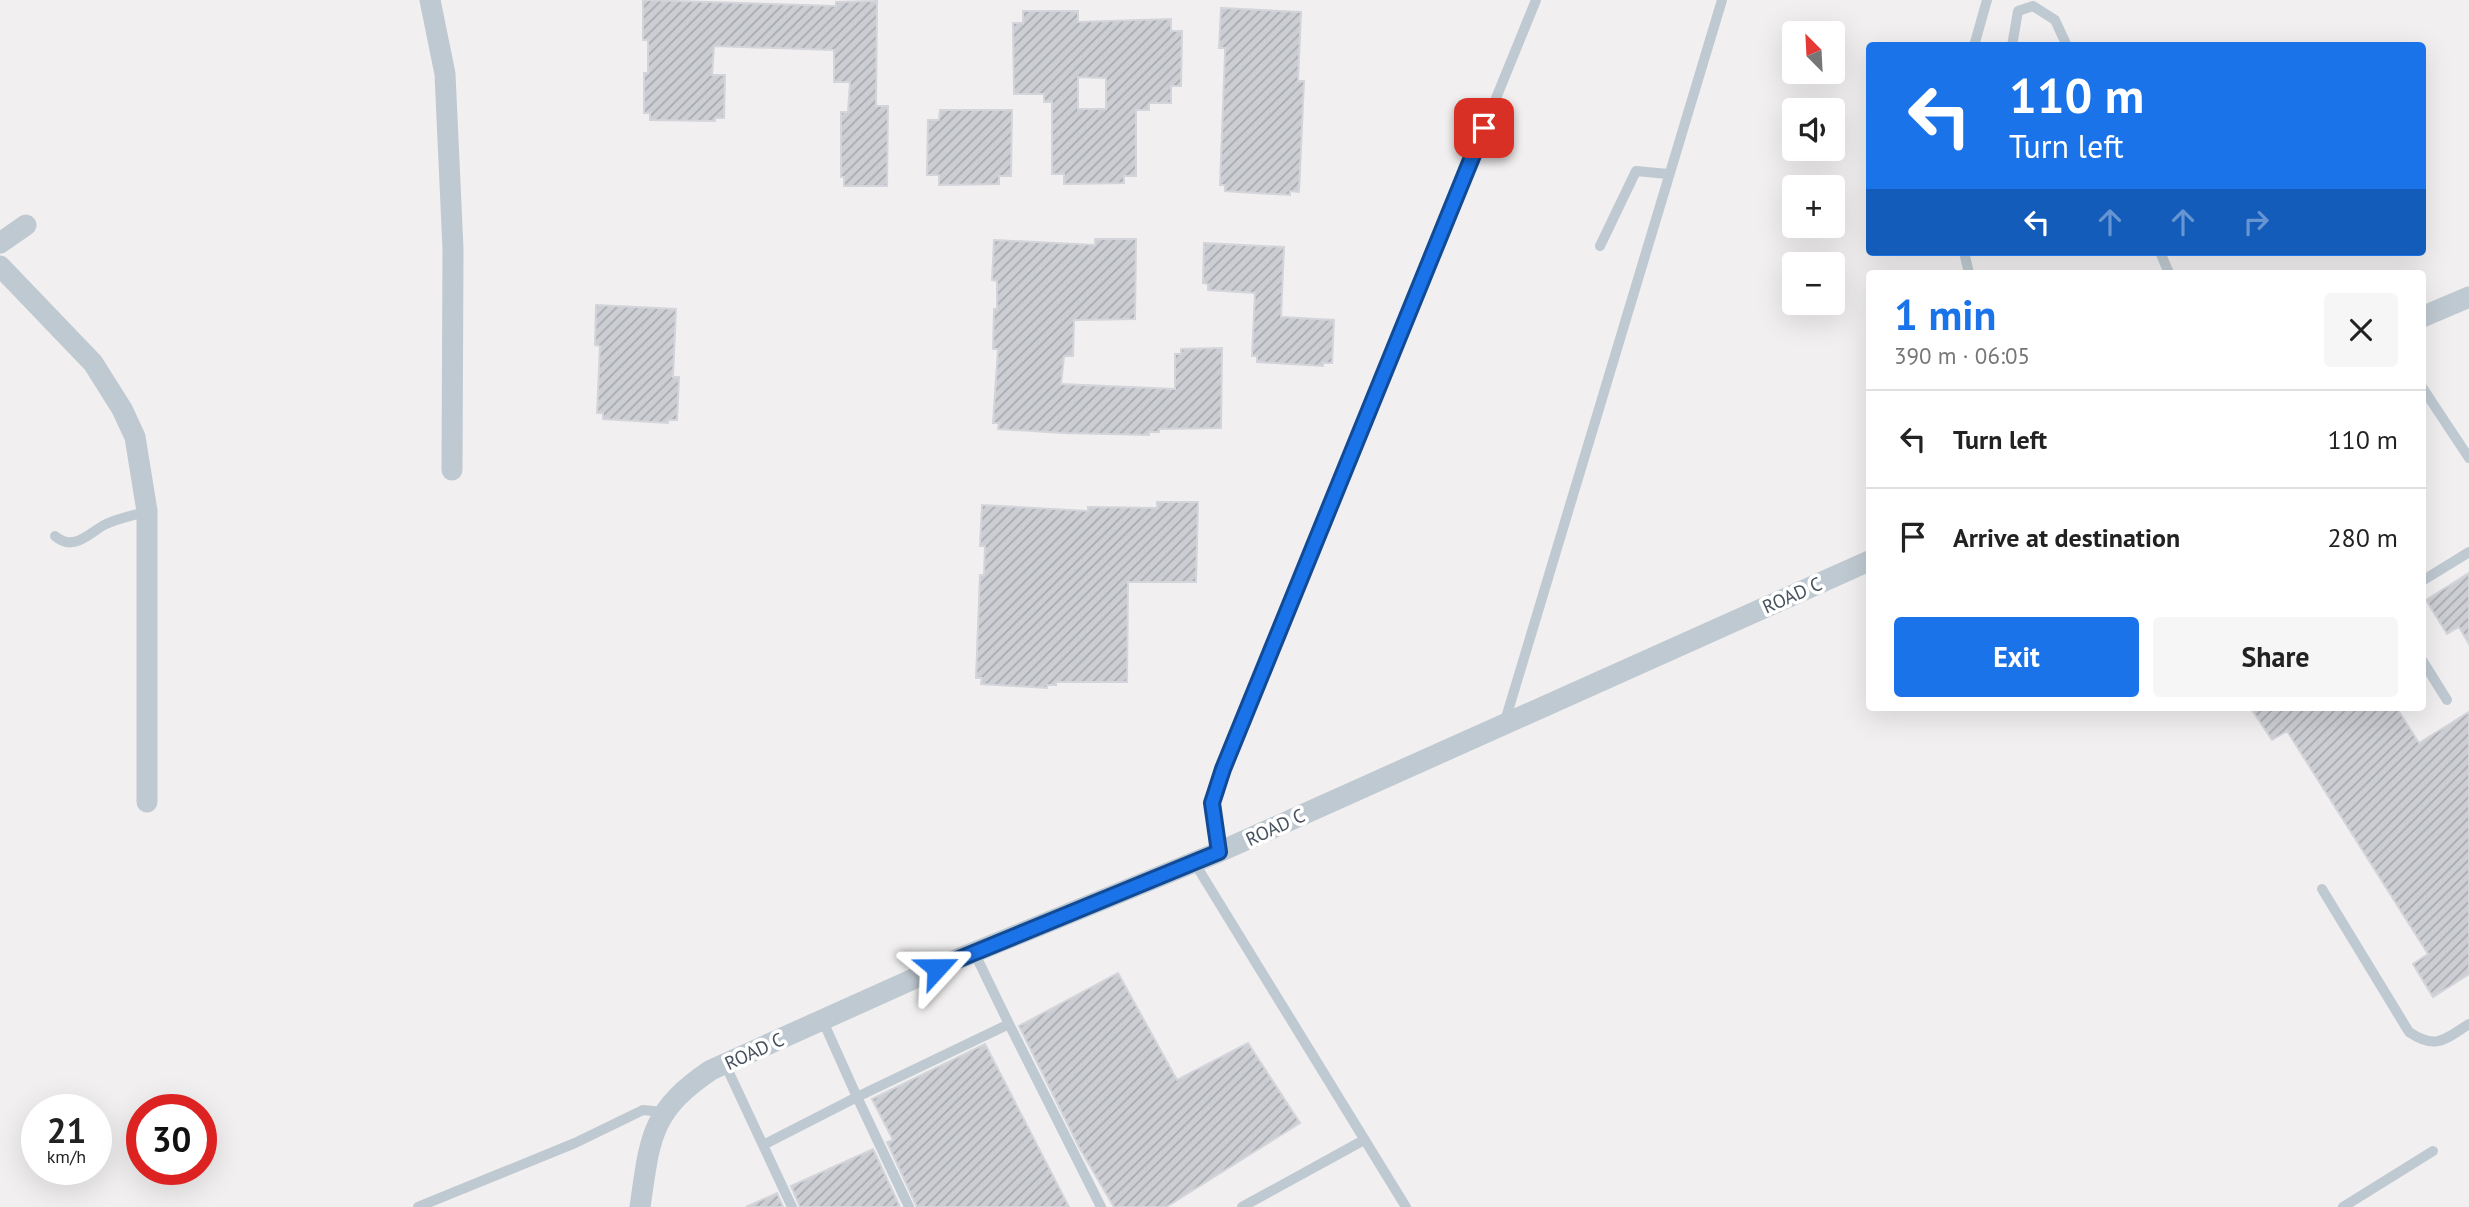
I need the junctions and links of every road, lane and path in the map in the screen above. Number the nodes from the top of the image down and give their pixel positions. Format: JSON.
{"nodes":[{"id":1,"x":430,"y":0,"type":"edge"},
{"id":2,"x":1536,"y":0,"type":"edge"},
{"id":3,"x":1722,"y":0,"type":"edge"},
{"id":4,"x":1987,"y":0,"type":"edge"},
{"id":5,"x":1974,"y":42,"type":"edge"},
{"id":6,"x":2013,"y":42,"type":"edge"},
{"id":7,"x":2065,"y":42,"type":"edge"},
{"id":8,"x":1668,"y":174,"type":"junction"},
{"id":9,"x":26,"y":225,"type":"dead end"},
{"id":10,"x":0,"y":243,"type":"edge"},
{"id":11,"x":1600,"y":246,"type":"dead end"},
{"id":12,"x":0,"y":266,"type":"edge"},
{"id":13,"x":2469,"y":297,"type":"edge"},
{"id":14,"x":2426,"y":315,"type":"edge"},
{"id":15,"x":2426,"y":393,"type":"edge"},
{"id":16,"x":2469,"y":458,"type":"edge"},
{"id":17,"x":452,"y":470,"type":"dead end"},
{"id":18,"x":147,"y":511,"type":"junction"},
{"id":19,"x":55,"y":536,"type":"dead end"},
{"id":20,"x":2469,"y":552,"type":"edge"},
{"id":21,"x":1866,"y":562,"type":"edge"},
{"id":22,"x":2426,"y":579,"type":"edge"},
{"id":23,"x":2426,"y":666,"type":"edge"},
{"id":24,"x":2447,"y":699,"type":"dead end"},
{"id":25,"x":1505,"y":722,"type":"junction"},
{"id":26,"x":147,"y":802,"type":"dead end"},
{"id":27,"x":1219,"y":852,"type":"junction"},
{"id":28,"x":1194,"y":862,"type":"junction"},
{"id":29,"x":2322,"y":889,"type":"dead end"},
{"id":30,"x":974,"y":952,"type":"junction"},
{"id":31,"x":822,"y":1019,"type":"junction"},
{"id":32,"x":1009,"y":1024,"type":"junction"},
{"id":33,"x":2469,"y":1024,"type":"edge"},
{"id":34,"x":725,"y":1064,"type":"junction"},
{"id":35,"x":857,"y":1097,"type":"junction"},
{"id":36,"x":663,"y":1112,"type":"junction"},
{"id":37,"x":1363,"y":1140,"type":"junction"},
{"id":38,"x":763,"y":1145,"type":"junction"},
{"id":39,"x":2433,"y":1151,"type":"dead end"},
{"id":40,"x":418,"y":1207,"type":"edge"},
{"id":41,"x":640,"y":1207,"type":"edge"},
{"id":42,"x":792,"y":1207,"type":"edge"},
{"id":43,"x":909,"y":1207,"type":"edge"},
{"id":44,"x":1101,"y":1207,"type":"edge"},
{"id":45,"x":1242,"y":1207,"type":"edge"},
{"id":46,"x":1406,"y":1207,"type":"edge"},
{"id":47,"x":2343,"y":1207,"type":"edge"}],
"edges":[{"from":1,"to":17,"type":"street"},
{"from":2,"to":27,"type":"lane"},
{"from":3,"to":8,"type":"lane"},
{"from":4,"to":5,"type":"lane"},
{"from":6,"to":7,"type":"lane"},
{"from":8,"to":11,"type":"lane"},
{"from":8,"to":25,"type":"lane"},
{"from":9,"to":10,"type":"street"},
{"from":12,"to":18,"type":"street"},
{"from":13,"to":14,"type":"street"},
{"from":15,"to":16,"type":"lane"},
{"from":18,"to":19,"type":"lane"},
{"from":18,"to":26,"type":"street"},
{"from":20,"to":22,"type":"lane"},
{"from":21,"to":25,"type":"street","name":"ROAD C"},
{"from":23,"to":24,"type":"lane"},
{"from":25,"to":27,"type":"street","name":"ROAD C"},
{"from":27,"to":28,"type":"street","name":"ROAD C"},
{"from":28,"to":30,"type":"street","name":"ROAD C"},
{"from":28,"to":37,"type":"lane"},
{"from":29,"to":33,"type":"lane"},
{"from":30,"to":31,"type":"street","name":"ROAD C"},
{"from":30,"to":32,"type":"lane"},
{"from":31,"to":34,"type":"street","name":"ROAD C"},
{"from":31,"to":35,"type":"lane"},
{"from":32,"to":35,"type":"lane"},
{"from":32,"to":44,"type":"lane"},
{"from":34,"to":36,"type":"street","name":"ROAD C"},
{"from":34,"to":38,"type":"lane"},
{"from":35,"to":38,"type":"lane"},
{"from":35,"to":43,"type":"lane"},
{"from":36,"to":40,"type":"lane"},
{"from":36,"to":41,"type":"street","name":"ROAD C"},
{"from":37,"to":45,"type":"lane"},
{"from":37,"to":46,"type":"lane"},
{"from":38,"to":42,"type":"lane"},
{"from":39,"to":47,"type":"lane"}]}
